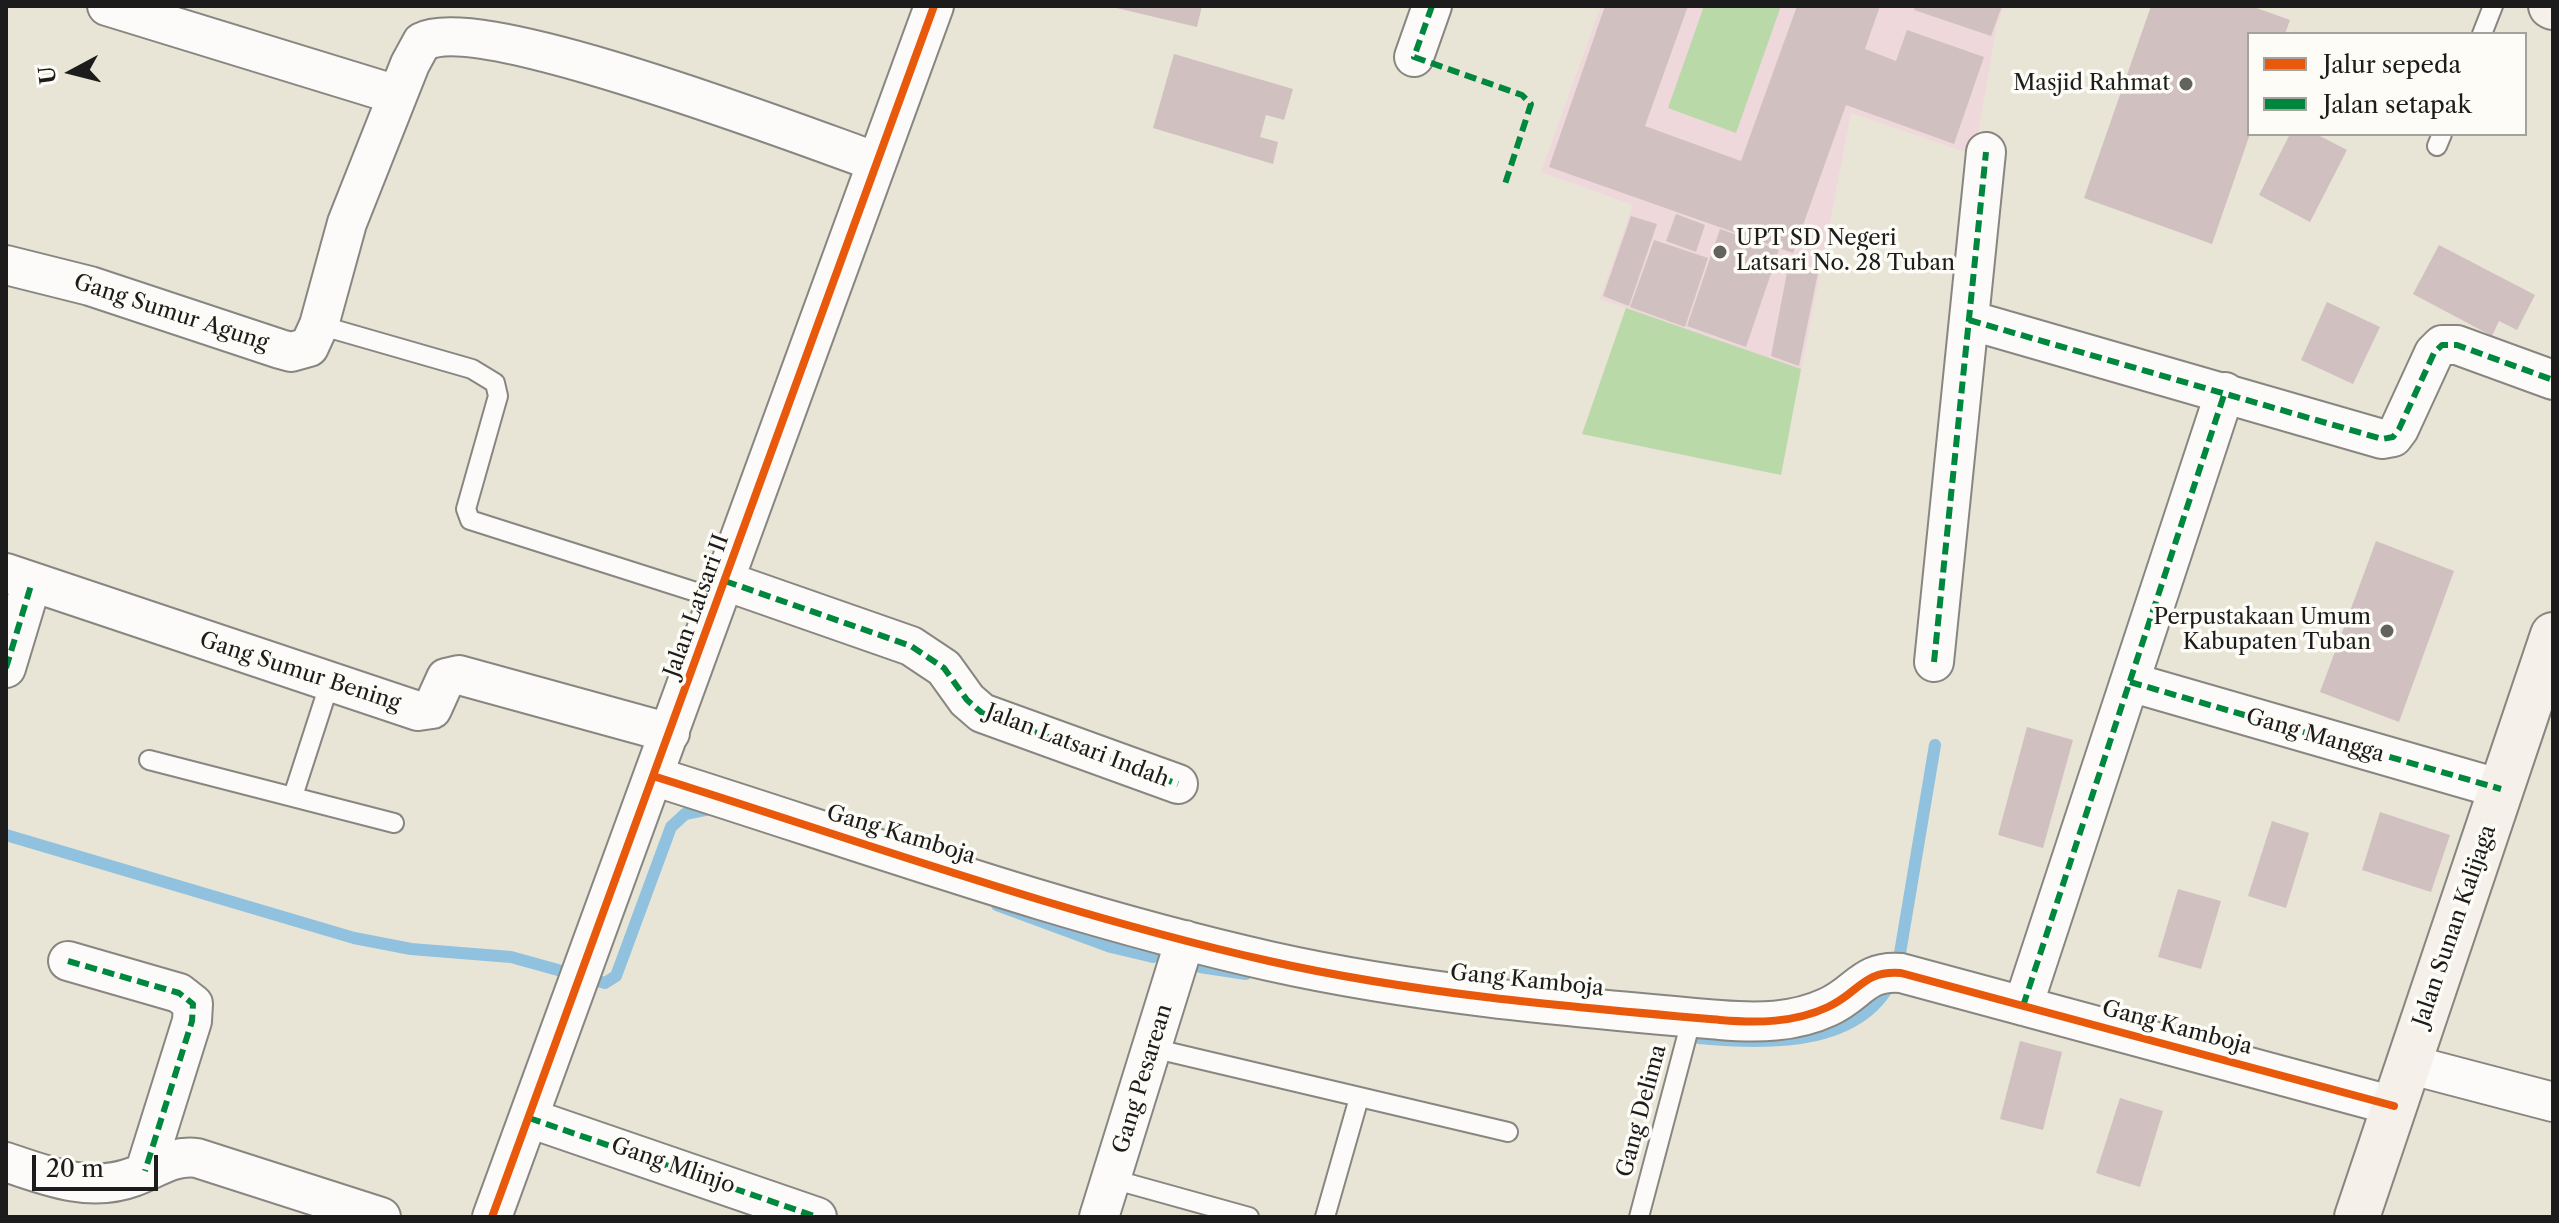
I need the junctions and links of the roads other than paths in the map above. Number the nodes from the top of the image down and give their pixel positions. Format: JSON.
{"nodes":[{"id":1,"x":107,"y":6,"type":"edge"},
{"id":2,"x":934,"y":6,"type":"edge"},
{"id":3,"x":1432,"y":6,"type":"edge"},
{"id":4,"x":2493,"y":6,"type":"edge"},
{"id":5,"x":2483,"y":32,"type":"edge"},
{"id":6,"x":1414,"y":57,"type":"dead end"},
{"id":7,"x":397,"y":95,"type":"junction"},
{"id":8,"x":1986,"y":152,"type":"dead end"},
{"id":9,"x":877,"y":162,"type":"junction"},
{"id":10,"x":6,"y":265,"type":"edge"},
{"id":11,"x":1969,"y":320,"type":"junction"},
{"id":12,"x":319,"y":325,"type":"junction"},
{"id":13,"x":2553,"y":380,"type":"edge"},
{"id":14,"x":2225,"y":392,"type":"junction"},
{"id":15,"x":19,"y":578,"type":"edge"},
{"id":16,"x":721,"y":590,"type":"junction"},
{"id":17,"x":2553,"y":635,"type":"edge"},
{"id":18,"x":1934,"y":662,"type":"dead end"},
{"id":19,"x":6,"y":668,"type":"edge"},
{"id":20,"x":330,"y":682,"type":"junction"},
{"id":21,"x":2130,"y":682,"type":"junction"},
{"id":22,"x":670,"y":733,"type":"junction"},
{"id":23,"x":149,"y":760,"type":"dead end"},
{"id":24,"x":653,"y":776,"type":"junction"},
{"id":25,"x":1178,"y":784,"type":"dead end"},
{"id":26,"x":2501,"y":789,"type":"junction"},
{"id":27,"x":293,"y":796,"type":"junction"},
{"id":28,"x":394,"y":823,"type":"dead end"},
{"id":29,"x":1185,"y":940,"type":"junction"},
{"id":30,"x":68,"y":961,"type":"dead end"},
{"id":31,"x":2023,"y":1006,"type":"junction"},
{"id":32,"x":1692,"y":1017,"type":"junction"},
{"id":33,"x":1152,"y":1048,"type":"junction"},
{"id":34,"x":2408,"y":1064,"type":"junction"},
{"id":35,"x":1359,"y":1098,"type":"junction"},
{"id":36,"x":2553,"y":1102,"type":"edge"},
{"id":37,"x":2394,"y":1106,"type":"junction"},
{"id":38,"x":529,"y":1118,"type":"junction"},
{"id":39,"x":1508,"y":1132,"type":"dead end"},
{"id":40,"x":6,"y":1162,"type":"edge"},
{"id":41,"x":145,"y":1171,"type":"junction"},
{"id":42,"x":1112,"y":1179,"type":"junction"},
{"id":43,"x":381,"y":1217,"type":"edge"},
{"id":44,"x":492,"y":1217,"type":"edge"},
{"id":45,"x":817,"y":1217,"type":"edge"},
{"id":46,"x":1099,"y":1217,"type":"edge"},
{"id":47,"x":1249,"y":1217,"type":"edge"},
{"id":48,"x":1325,"y":1217,"type":"edge"},
{"id":49,"x":1639,"y":1217,"type":"edge"},
{"id":50,"x":2357,"y":1217,"type":"edge"}],
"edges":[{"from":1,"to":7,"type":"street"},
{"from":2,"to":9,"type":"street","name":"Jalan Latsari II"},
{"from":3,"to":6,"type":"street"},
{"from":4,"to":5,"type":"lane"},
{"from":7,"to":9,"type":"street","name":"Gang Sumur Agung"},
{"from":7,"to":12,"type":"street","name":"Gang Sumur Agung"},
{"from":8,"to":11,"type":"street"},
{"from":9,"to":16,"type":"street","name":"Jalan Latsari II"},
{"from":10,"to":12,"type":"street","name":"Gang Sumur Agung"},
{"from":11,"to":14,"type":"street"},
{"from":11,"to":18,"type":"street"},
{"from":12,"to":16,"type":"lane"},
{"from":13,"to":14,"type":"street"},
{"from":14,"to":21,"type":"street"},
{"from":15,"to":19,"type":"street"},
{"from":15,"to":20,"type":"street","name":"Gang Sumur Bening"},
{"from":16,"to":22,"type":"street","name":"Jalan Latsari II"},
{"from":16,"to":25,"type":"street","name":"Jalan Latsari Indah"},
{"from":17,"to":26,"type":"main road","name":"Jalan Sunan Kalijaga"},
{"from":20,"to":22,"type":"street","name":"Gang Sumur Bening"},
{"from":20,"to":27,"type":"lane"},
{"from":21,"to":26,"type":"street","name":"Gang Mangga"},
{"from":21,"to":31,"type":"street"},
{"from":22,"to":24,"type":"street","name":"Jalan Latsari II"},
{"from":23,"to":27,"type":"lane"},
{"from":24,"to":29,"type":"street","name":"Gang Kamboja"},
{"from":24,"to":38,"type":"street","name":"Jalan Latsari II"},
{"from":26,"to":34,"type":"main road","name":"Jalan Sunan Kalijaga"},
{"from":27,"to":28,"type":"lane"},
{"from":29,"to":32,"type":"street","name":"Gang Kamboja"},
{"from":29,"to":33,"type":"street","name":"Gang Pesarean"},
{"from":30,"to":41,"type":"street"},
{"from":31,"to":32,"type":"street","name":"Gang Kamboja"},
{"from":31,"to":37,"type":"street","name":"Gang Kamboja"},
{"from":32,"to":49,"type":"lane","name":"Gang Delima"},
{"from":33,"to":35,"type":"lane"},
{"from":33,"to":42,"type":"street","name":"Gang Pesarean"},
{"from":34,"to":36,"type":"street"},
{"from":34,"to":37,"type":"main road","name":"Jalan Sunan Kalijaga"},
{"from":35,"to":39,"type":"lane"},
{"from":35,"to":48,"type":"lane"},
{"from":37,"to":50,"type":"main road","name":"Jalan Sunan Kalijaga"},
{"from":38,"to":44,"type":"street","name":"Jalan Latsari II"},
{"from":38,"to":45,"type":"street","name":"Gang Mlinjo"},
{"from":40,"to":41,"type":"street"},
{"from":41,"to":43,"type":"street"},
{"from":42,"to":46,"type":"street","name":"Gang Pesarean"},
{"from":42,"to":47,"type":"lane"}]}
